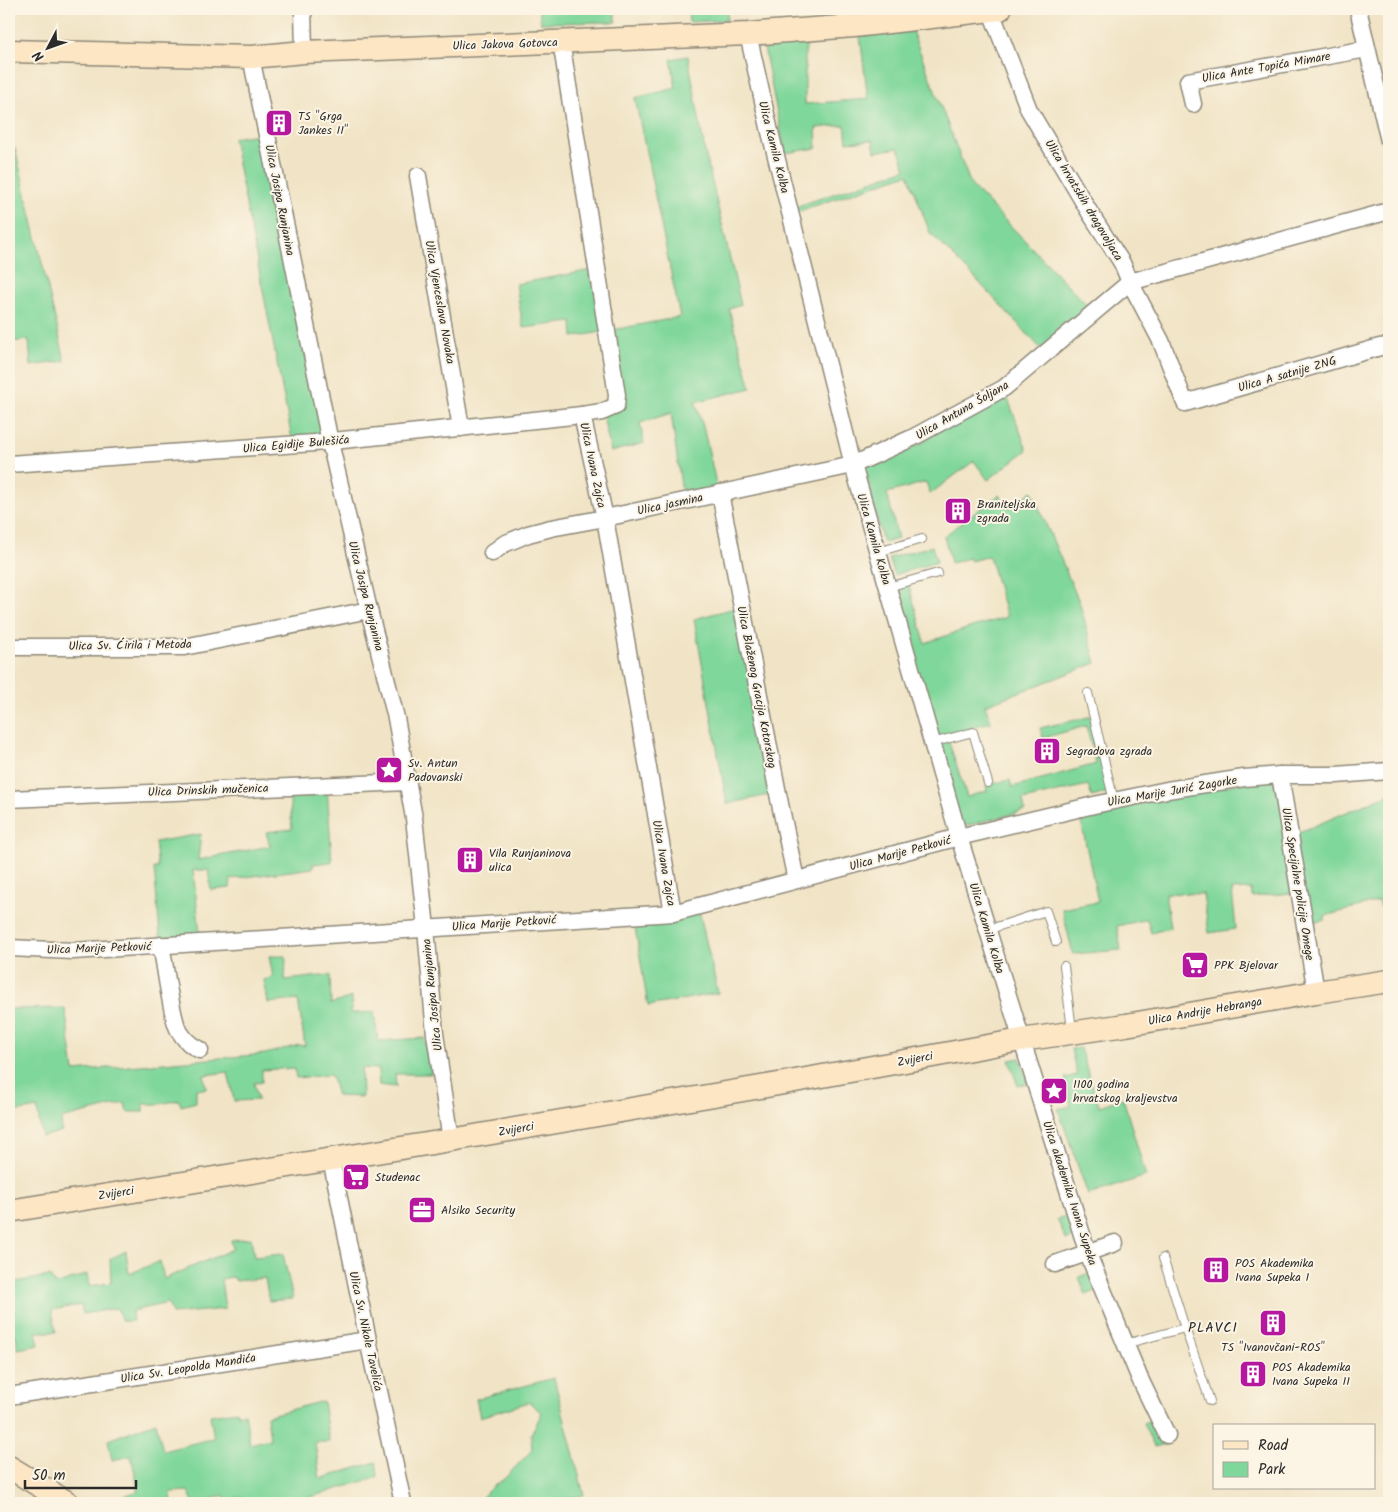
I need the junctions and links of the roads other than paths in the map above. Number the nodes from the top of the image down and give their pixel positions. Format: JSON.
{"nodes":[{"id":1,"x":303,"y":9,"type":"edge"},
{"id":2,"x":994,"y":9,"type":"edge"},
{"id":3,"x":1358,"y":9,"type":"edge"},
{"id":4,"x":748,"y":34,"type":"junction"},
{"id":5,"x":561,"y":41,"type":"junction"},
{"id":6,"x":1367,"y":49,"type":"junction"},
{"id":7,"x":9,"y":51,"type":"edge"},
{"id":8,"x":304,"y":52,"type":"junction"},
{"id":9,"x":251,"y":57,"type":"junction"},
{"id":10,"x":1193,"y":104,"type":"dead end"},
{"id":11,"x":1389,"y":141,"type":"edge"},
{"id":12,"x":418,"y":176,"type":"dead end"},
{"id":13,"x":1389,"y":211,"type":"edge"},
{"id":14,"x":1130,"y":282,"type":"junction"},
{"id":15,"x":1389,"y":346,"type":"edge"},
{"id":16,"x":582,"y":415,"type":"junction"},
{"id":17,"x":461,"y":428,"type":"junction"},
{"id":18,"x":330,"y":442,"type":"junction"},
{"id":19,"x":9,"y":464,"type":"edge"},
{"id":20,"x":853,"y":465,"type":"junction"},
{"id":21,"x":720,"y":493,"type":"junction"},
{"id":22,"x":605,"y":518,"type":"junction"},
{"id":23,"x":922,"y":539,"type":"dead end"},
{"id":24,"x":878,"y":552,"type":"junction"},
{"id":25,"x":492,"y":553,"type":"dead end"},
{"id":26,"x":938,"y":573,"type":"dead end"},
{"id":27,"x":888,"y":587,"type":"junction"},
{"id":28,"x":369,"y":610,"type":"junction"},
{"id":29,"x":9,"y":647,"type":"edge"},
{"id":30,"x":1088,"y":693,"type":"dead end"},
{"id":31,"x":932,"y":743,"type":"junction"},
{"id":32,"x":1389,"y":771,"type":"edge"},
{"id":33,"x":1280,"y":775,"type":"junction"},
{"id":34,"x":408,"y":782,"type":"junction"},
{"id":35,"x":988,"y":783,"type":"dead end"},
{"id":36,"x":9,"y":799,"type":"edge"},
{"id":37,"x":1114,"y":801,"type":"junction"},
{"id":38,"x":959,"y":837,"type":"junction"},
{"id":39,"x":796,"y":880,"type":"junction"},
{"id":40,"x":673,"y":913,"type":"junction"},
{"id":41,"x":426,"y":928,"type":"junction"},
{"id":42,"x":987,"y":930,"type":"junction"},
{"id":43,"x":1056,"y":942,"type":"dead end"},
{"id":44,"x":161,"y":946,"type":"junction"},
{"id":45,"x":9,"y":948,"type":"edge"},
{"id":46,"x":1064,"y":966,"type":"dead end"},
{"id":47,"x":1389,"y":981,"type":"edge"},
{"id":48,"x":1316,"y":992,"type":"junction"},
{"id":49,"x":1073,"y":1032,"type":"junction"},
{"id":50,"x":1021,"y":1040,"type":"junction"},
{"id":51,"x":200,"y":1050,"type":"dead end"},
{"id":52,"x":451,"y":1140,"type":"junction"},
{"id":53,"x":331,"y":1158,"type":"junction"},
{"id":54,"x":9,"y":1210,"type":"edge"},
{"id":55,"x":1115,"y":1243,"type":"dead end"},
{"id":56,"x":1088,"y":1253,"type":"junction"},
{"id":57,"x":1163,"y":1258,"type":"dead end"},
{"id":58,"x":1055,"y":1264,"type":"dead end"},
{"id":59,"x":1185,"y":1328,"type":"junction"},
{"id":60,"x":368,"y":1340,"type":"junction"},
{"id":61,"x":1126,"y":1344,"type":"junction"},
{"id":62,"x":9,"y":1396,"type":"edge"},
{"id":63,"x":1210,"y":1401,"type":"dead end"},
{"id":64,"x":1167,"y":1435,"type":"dead end"},
{"id":65,"x":10,"y":1469,"type":"edge"},
{"id":66,"x":68,"y":1503,"type":"edge"},
{"id":67,"x":403,"y":1503,"type":"edge"}],
"edges":[{"from":1,"to":8,"type":"street"},
{"from":2,"to":4,"type":"main road","name":"Ulica Jakova Gotovca"},
{"from":2,"to":14,"type":"street","name":"Ulica hrvatskih dragovoljaca"},
{"from":3,"to":6,"type":"street"},
{"from":4,"to":5,"type":"main road","name":"Ulica Jakova Gotovca"},
{"from":4,"to":20,"type":"street","name":"Ulica Kamila Kolba"},
{"from":5,"to":8,"type":"main road","name":"Ulica Jakova Gotovca"},
{"from":5,"to":16,"type":"street","name":"Ulica Ivana Zajca"},
{"from":6,"to":10,"type":"street","name":"Ulica Ante Topića Mimare"},
{"from":6,"to":11,"type":"street"},
{"from":7,"to":9,"type":"main road","name":"Ulica Jakova Gotovca"},
{"from":8,"to":9,"type":"main road","name":"Ulica Jakova Gotovca"},
{"from":9,"to":18,"type":"street","name":"Ulica Josipa Runjanina"},
{"from":12,"to":17,"type":"street","name":"Ulica Vjenceslava Novaka"},
{"from":13,"to":14,"type":"street"},
{"from":14,"to":15,"type":"street","name":"Ulica A satnije ZNG"},
{"from":14,"to":20,"type":"street","name":"Ulica Antuna Šoljana"},
{"from":16,"to":17,"type":"street","name":"Ulica Egidije Bulešića"},
{"from":16,"to":22,"type":"street","name":"Ulica Ivana Zajca"},
{"from":17,"to":18,"type":"street","name":"Ulica Egidije Bulešića"},
{"from":18,"to":19,"type":"street","name":"Ulica Egidije Bulešića"},
{"from":18,"to":28,"type":"street","name":"Ulica Josipa Runjanina"},
{"from":20,"to":21,"type":"street","name":"Ulica jasmina"},
{"from":20,"to":24,"type":"street","name":"Ulica Kamila Kolba"},
{"from":21,"to":22,"type":"street","name":"Ulica jasmina"},
{"from":21,"to":39,"type":"street","name":"Ulica Blaženog Gracija Kotorskog"},
{"from":22,"to":25,"type":"street","name":"Ulica jasmina"},
{"from":22,"to":40,"type":"street","name":"Ulica Ivana Zajca"},
{"from":23,"to":24,"type":"lane"},
{"from":24,"to":27,"type":"street","name":"Ulica Kamila Kolba"},
{"from":26,"to":27,"type":"lane"},
{"from":27,"to":31,"type":"street","name":"Ulica Kamila Kolba"},
{"from":28,"to":29,"type":"street","name":"Ulica Sv. Ćirila i Metoda"},
{"from":28,"to":34,"type":"street","name":"Ulica Josipa Runjanina"},
{"from":30,"to":37,"type":"lane"},
{"from":31,"to":35,"type":"lane"},
{"from":31,"to":38,"type":"street","name":"Ulica Kamila Kolba"},
{"from":32,"to":33,"type":"street","name":"Ulica Marije Jurić Zagorke"},
{"from":33,"to":37,"type":"street","name":"Ulica Marije Jurić Zagorke"},
{"from":33,"to":48,"type":"street","name":"Ulica Specijalne policije Omege"},
{"from":34,"to":36,"type":"street","name":"Ulica Drinskih mučenica"},
{"from":34,"to":41,"type":"street","name":"Ulica Josipa Runjanina"},
{"from":37,"to":38,"type":"street","name":"Ulica Marije Jurić Zagorke"},
{"from":38,"to":39,"type":"street","name":"Ulica Marije Petković"},
{"from":38,"to":42,"type":"street","name":"Ulica Kamila Kolba"},
{"from":39,"to":40,"type":"street","name":"Ulica Marije Petković"},
{"from":40,"to":41,"type":"street","name":"Ulica Marije Petković"},
{"from":41,"to":44,"type":"street","name":"Ulica Marije Petković"},
{"from":41,"to":52,"type":"street","name":"Ulica Josipa Runjanina"},
{"from":42,"to":43,"type":"lane"},
{"from":42,"to":50,"type":"street","name":"Ulica Kamila Kolba"},
{"from":44,"to":45,"type":"street","name":"Ulica Marije Petković"},
{"from":44,"to":51,"type":"street"},
{"from":46,"to":49,"type":"lane"},
{"from":47,"to":48,"type":"main road","name":"Ulica Andrije Hebranga"},
{"from":48,"to":49,"type":"main road","name":"Ulica Andrije Hebranga"},
{"from":49,"to":50,"type":"main road","name":"Ulica Andrije Hebranga"},
{"from":50,"to":52,"type":"main road","name":"Zvijerci"},
{"from":50,"to":56,"type":"street","name":"Ulica akademika Ivana Supeka"},
{"from":52,"to":53,"type":"main road","name":"Zvijerci"},
{"from":53,"to":54,"type":"main road","name":"Zvijerci"},
{"from":53,"to":60,"type":"street","name":"Ulica Sv. Nikole Tavelića"},
{"from":55,"to":56,"type":"street"},
{"from":56,"to":58,"type":"street"},
{"from":56,"to":61,"type":"street","name":"Ulica akademika Ivana Supeka"},
{"from":57,"to":59,"type":"lane"},
{"from":59,"to":61,"type":"lane"},
{"from":59,"to":63,"type":"lane"},
{"from":60,"to":62,"type":"street","name":"Ulica Sv. Leopolda Mandića"},
{"from":60,"to":67,"type":"street","name":"Ulica Sv. Nikole Tavelića"},
{"from":61,"to":64,"type":"street","name":"Ulica akademika Ivana Supeka"},
{"from":65,"to":66,"type":"main road"}]}
